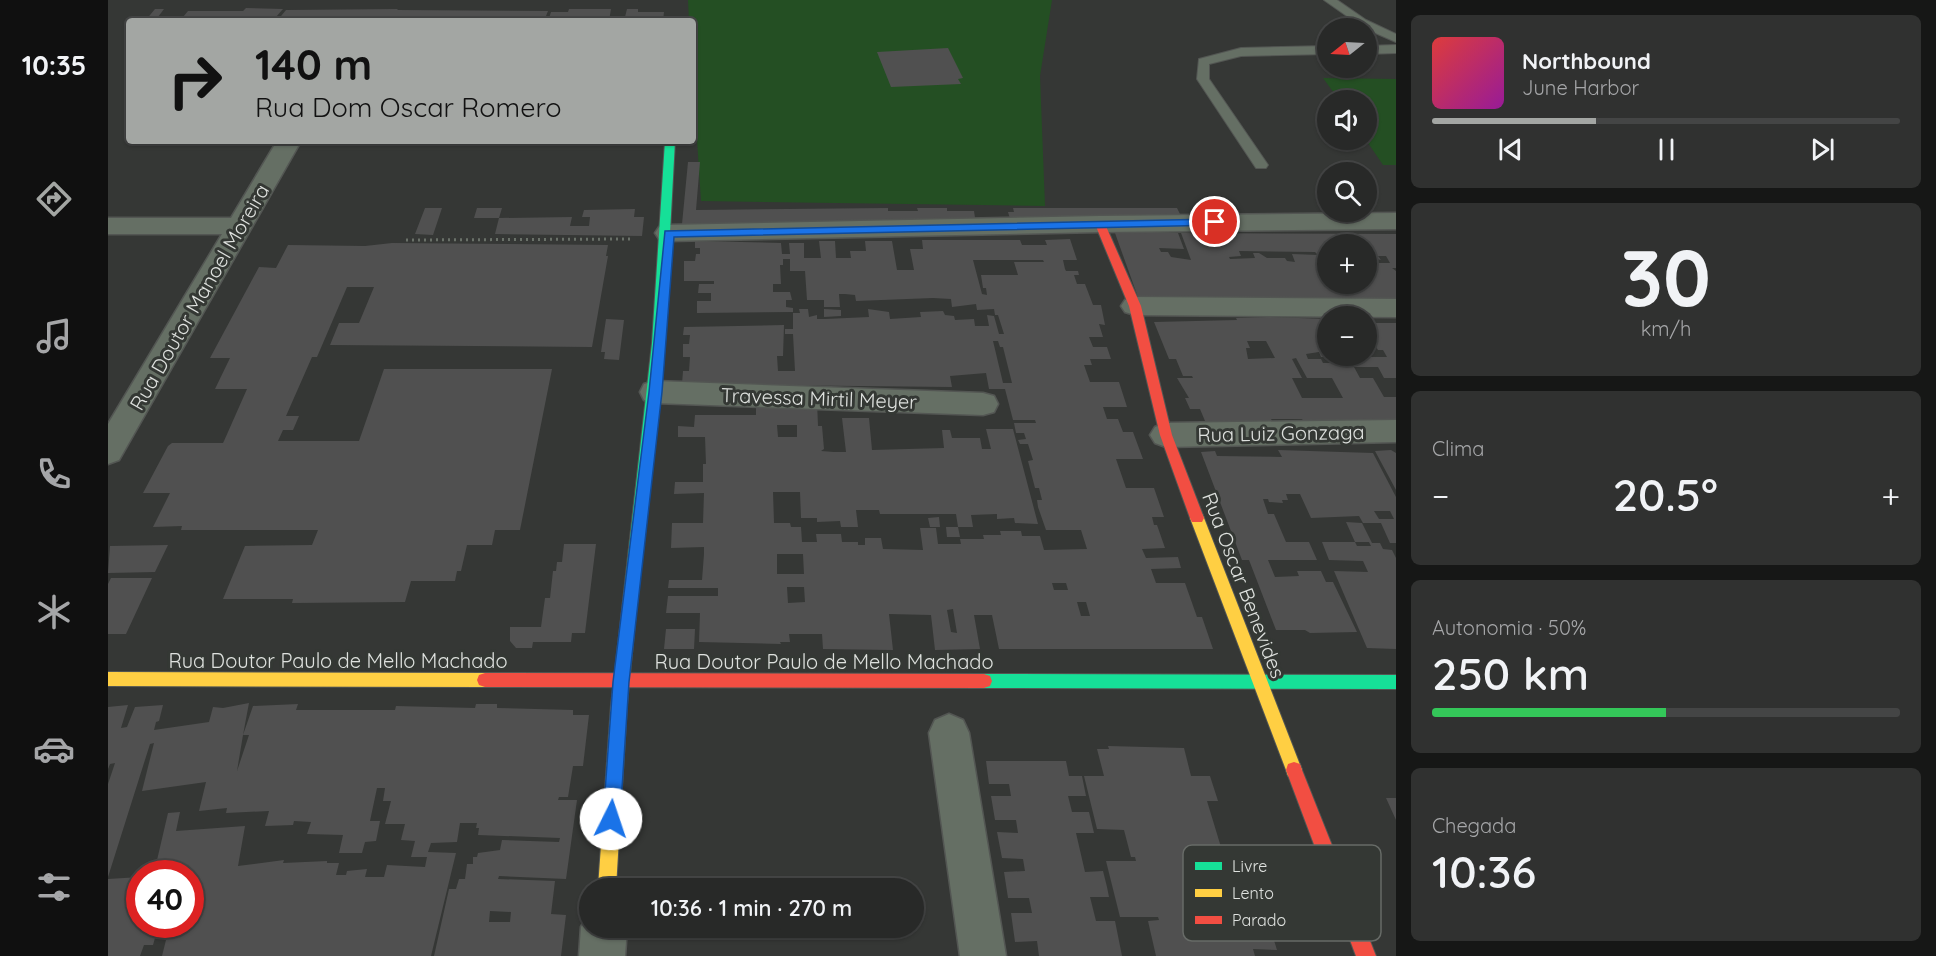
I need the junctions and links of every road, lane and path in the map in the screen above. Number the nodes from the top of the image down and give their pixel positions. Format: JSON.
{"nodes":[{"id":1,"x":1330,"y":0,"type":"edge"},
{"id":2,"x":1396,"y":38,"type":"edge"},
{"id":3,"x":1396,"y":49,"type":"edge"},
{"id":4,"x":1317,"y":50,"type":"edge"},
{"id":5,"x":1377,"y":50,"type":"edge"},
{"id":6,"x":287,"y":144,"type":"edge"},
{"id":7,"x":670,"y":144,"type":"edge"},
{"id":8,"x":1261,"y":165,"type":"dead end"},
{"id":9,"x":1396,"y":221,"type":"edge"},
{"id":10,"x":1100,"y":224,"type":"junction"},
{"id":11,"x":108,"y":226,"type":"edge"},
{"id":12,"x":241,"y":226,"type":"junction"},
{"id":13,"x":668,"y":233,"type":"junction"},
{"id":14,"x":406,"y":240,"type":"dead end"},
{"id":15,"x":1135,"y":306,"type":"junction"},
{"id":16,"x":1396,"y":308,"type":"edge"},
{"id":17,"x":655,"y":392,"type":"junction"},
{"id":18,"x":983,"y":404,"type":"dead end"},
{"id":19,"x":1396,"y":431,"type":"edge"},
{"id":20,"x":1166,"y":435,"type":"junction"},
{"id":21,"x":108,"y":452,"type":"edge"},
{"id":22,"x":108,"y":679,"type":"edge"},
{"id":23,"x":1259,"y":681,"type":"junction"},
{"id":24,"x":621,"y":682,"type":"junction"},
{"id":25,"x":1396,"y":682,"type":"edge"},
{"id":26,"x":949,"y":733,"type":"dead end"},
{"id":27,"x":1323,"y":845,"type":"edge"},
{"id":28,"x":608,"y":878,"type":"edge"},
{"id":29,"x":603,"y":938,"type":"edge"},
{"id":30,"x":1360,"y":941,"type":"edge"},
{"id":31,"x":602,"y":956,"type":"edge"},
{"id":32,"x":983,"y":956,"type":"edge"},
{"id":33,"x":1366,"y":956,"type":"edge"}],
"edges":[{"from":1,"to":2,"type":"lane"},
{"from":3,"to":5,"type":"lane"},
{"from":4,"to":8,"type":"lane"},
{"from":6,"to":12,"type":"street","name":"Rua Doutor Manoel Moreira"},
{"from":7,"to":13,"type":"street"},
{"from":9,"to":10,"type":"street"},
{"from":10,"to":13,"type":"street"},
{"from":10,"to":15,"type":"street","name":"Rua Oscar Benevides"},
{"from":11,"to":12,"type":"street"},
{"from":12,"to":21,"type":"street","name":"Rua Doutor Manoel Moreira"},
{"from":13,"to":14,"type":"path"},
{"from":13,"to":17,"type":"street"},
{"from":15,"to":16,"type":"street"},
{"from":15,"to":20,"type":"street","name":"Rua Oscar Benevides"},
{"from":17,"to":18,"type":"street","name":"Travessa Mirtil Meyer"},
{"from":17,"to":24,"type":"street"},
{"from":19,"to":20,"type":"street","name":"Rua Luiz Gonzaga"},
{"from":20,"to":23,"type":"street","name":"Rua Oscar Benevides"},
{"from":22,"to":24,"type":"street","name":"Rua Doutor Paulo de Mello Machado"},
{"from":23,"to":24,"type":"street","name":"Rua Doutor Paulo de Mello Machado"},
{"from":23,"to":25,"type":"street","name":"Rua Doutor Paulo de Mello Machado"},
{"from":23,"to":27,"type":"street","name":"Rua Oscar Benevides"},
{"from":24,"to":28,"type":"street"},
{"from":26,"to":32,"type":"street"},
{"from":29,"to":31,"type":"street"},
{"from":30,"to":33,"type":"street","name":"Rua Oscar Benevides"}]}
